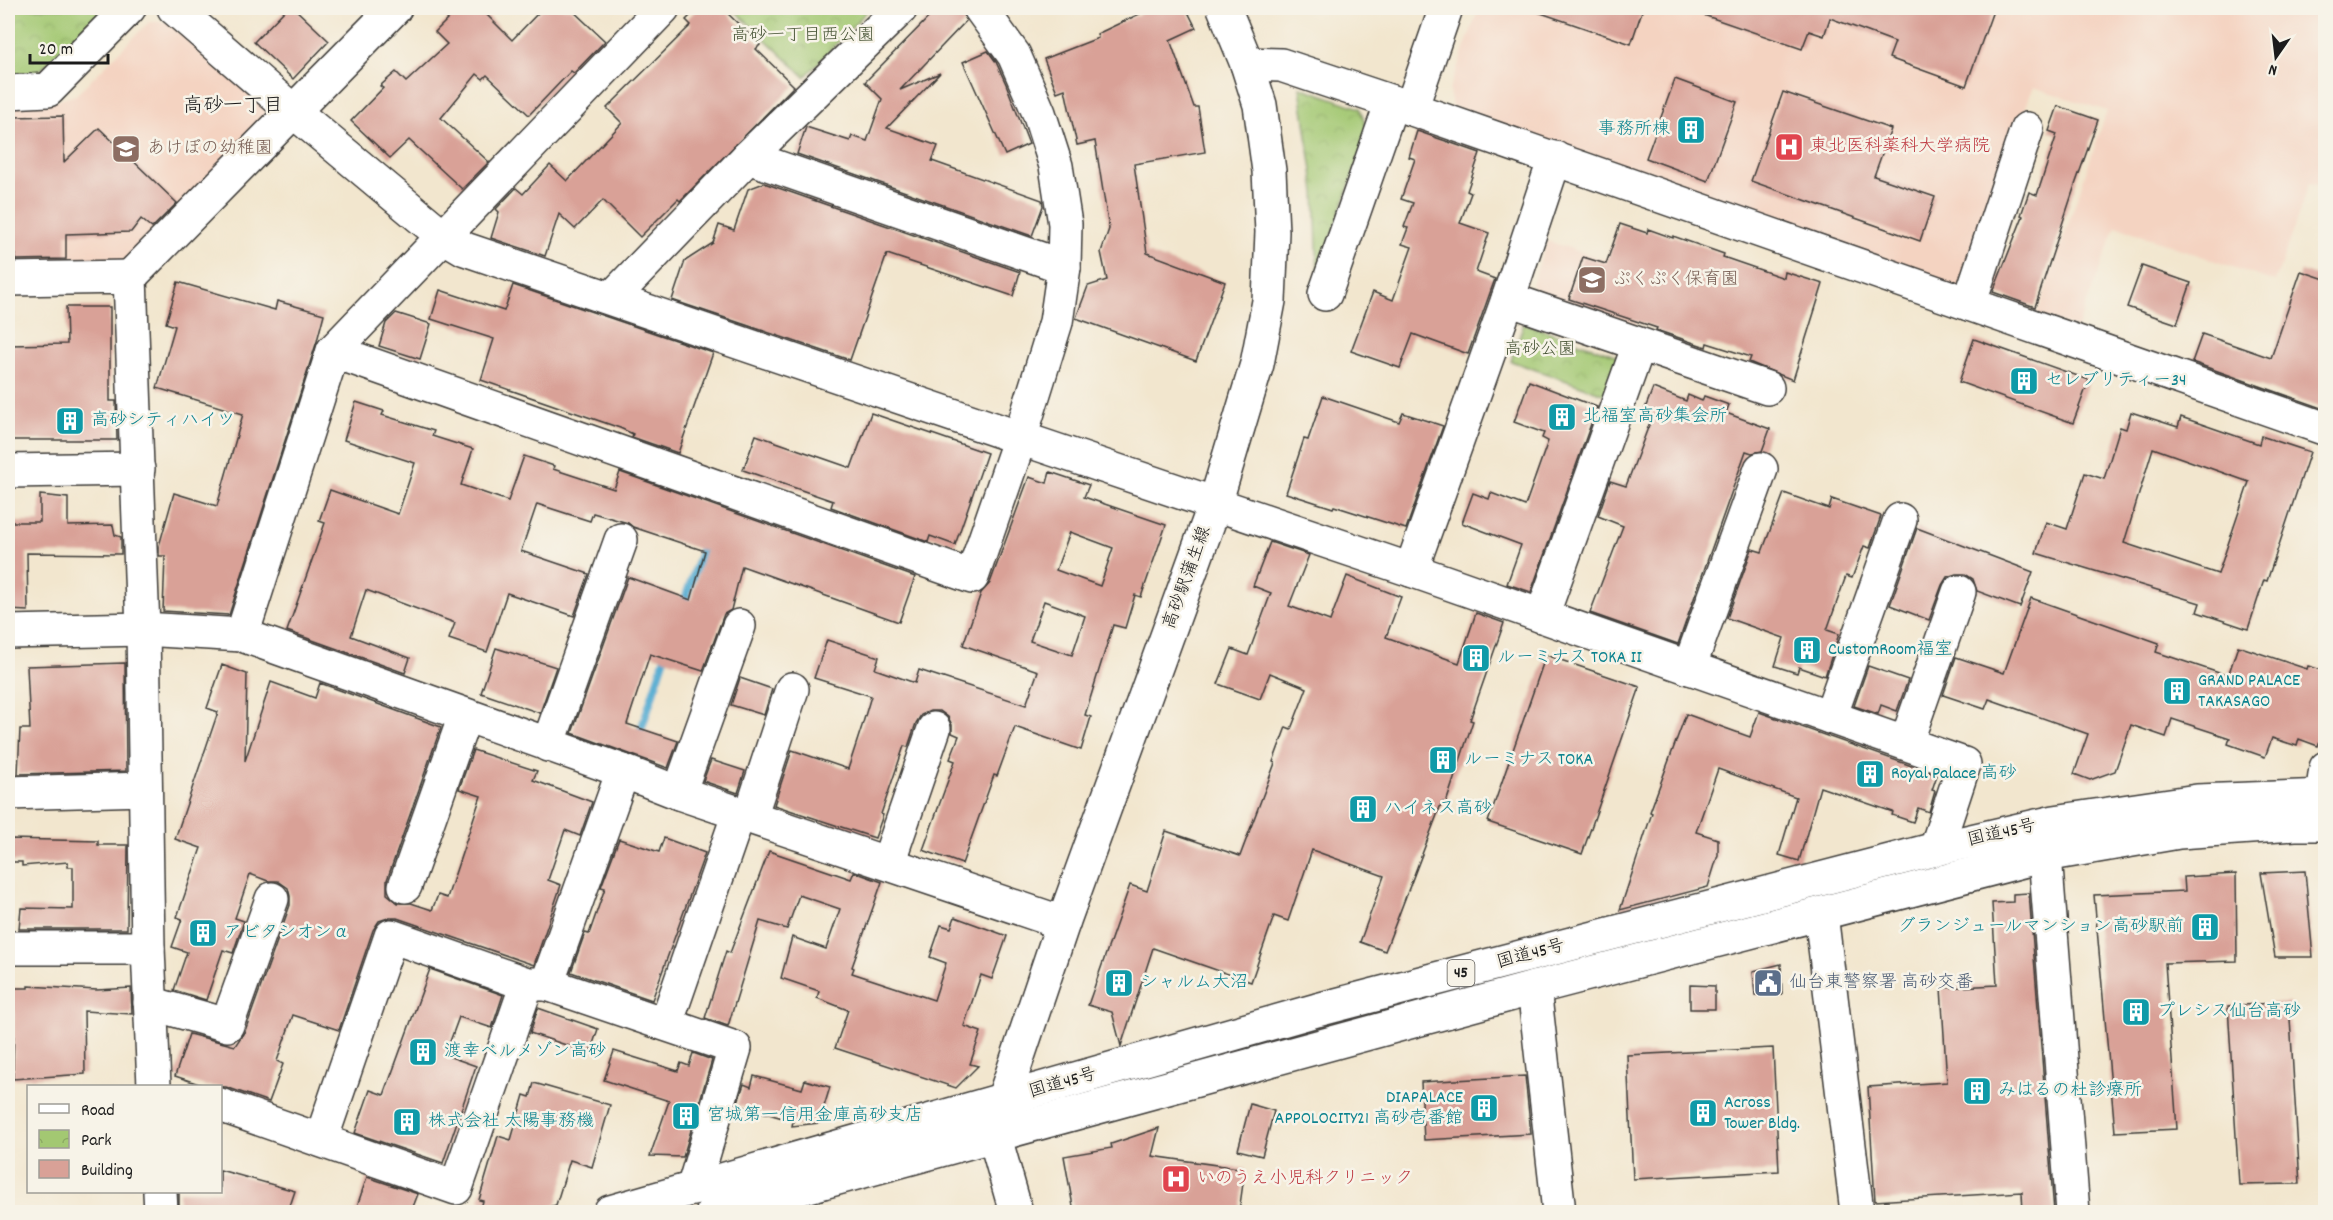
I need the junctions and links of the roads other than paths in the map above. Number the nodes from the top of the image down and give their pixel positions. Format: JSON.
{"nodes":[{"id":1,"x":129,"y":8,"type":"edge"},
{"id":2,"x":174,"y":8,"type":"edge"},
{"id":3,"x":395,"y":8,"type":"edge"},
{"id":4,"x":663,"y":8,"type":"edge"},
{"id":5,"x":902,"y":8,"type":"edge"},
{"id":6,"x":980,"y":8,"type":"edge"},
{"id":7,"x":1224,"y":8,"type":"edge"},
{"id":8,"x":1446,"y":8,"type":"edge"},
{"id":9,"x":1247,"y":64,"type":"junction"},
{"id":10,"x":8,"y":92,"type":"edge"},
{"id":11,"x":1401,"y":105,"type":"junction"},
{"id":12,"x":293,"y":111,"type":"junction"},
{"id":13,"x":2027,"y":129,"type":"dead end"},
{"id":14,"x":748,"y":157,"type":"junction"},
{"id":15,"x":1555,"y":158,"type":"junction"},
{"id":16,"x":443,"y":236,"type":"junction"},
{"id":17,"x":1064,"y":267,"type":"junction"},
{"id":18,"x":130,"y":277,"type":"junction"},
{"id":19,"x":8,"y":279,"type":"edge"},
{"id":20,"x":1325,"y":294,"type":"dead end"},
{"id":21,"x":612,"y":298,"type":"junction"},
{"id":22,"x":1508,"y":299,"type":"junction"},
{"id":23,"x":1969,"y":304,"type":"junction"},
{"id":24,"x":1640,"y":345,"type":"junction"},
{"id":25,"x":333,"y":351,"type":"junction"},
{"id":26,"x":1767,"y":388,"type":"dead end"},
{"id":27,"x":2325,"y":429,"type":"edge"},
{"id":28,"x":1020,"y":438,"type":"junction"},
{"id":29,"x":138,"y":469,"type":"junction"},
{"id":30,"x":1761,"y":469,"type":"dead end"},
{"id":31,"x":8,"y":471,"type":"edge"},
{"id":32,"x":1215,"y":504,"type":"junction"},
{"id":33,"x":1900,"y":520,"type":"dead end"},
{"id":34,"x":621,"y":540,"type":"dead end"},
{"id":35,"x":1411,"y":570,"type":"junction"},
{"id":36,"x":1959,"y":592,"type":"dead end"},
{"id":37,"x":1542,"y":616,"type":"junction"},
{"id":38,"x":739,"y":626,"type":"dead end"},
{"id":39,"x":143,"y":629,"type":"junction"},
{"id":40,"x":8,"y":632,"type":"edge"},
{"id":41,"x":242,"y":635,"type":"junction"},
{"id":42,"x":1689,"y":668,"type":"junction"},
{"id":43,"x":792,"y":689,"type":"dead end"},
{"id":44,"x":465,"y":716,"type":"junction"},
{"id":45,"x":1830,"y":717,"type":"junction"},
{"id":46,"x":933,"y":729,"type":"dead end"},
{"id":47,"x":1906,"y":743,"type":"junction"},
{"id":48,"x":548,"y":745,"type":"junction"},
{"id":49,"x":623,"y":771,"type":"junction"},
{"id":50,"x":145,"y":789,"type":"junction"},
{"id":51,"x":8,"y":793,"type":"edge"},
{"id":52,"x":679,"y":793,"type":"junction"},
{"id":53,"x":2325,"y":796,"type":"edge"},
{"id":54,"x":745,"y":815,"type":"junction"},
{"id":55,"x":1936,"y":849,"type":"junction"},
{"id":56,"x":2045,"y":855,"type":"junction"},
{"id":57,"x":888,"y":863,"type":"junction"},
{"id":58,"x":405,"y":886,"type":"dead end"},
{"id":59,"x":272,"y":899,"type":"dead end"},
{"id":60,"x":1821,"y":914,"type":"junction"},
{"id":61,"x":1063,"y":923,"type":"junction"},
{"id":62,"x":8,"y":948,"type":"edge"},
{"id":63,"x":148,"y":948,"type":"junction"},
{"id":64,"x":537,"y":984,"type":"junction"},
{"id":65,"x":1534,"y":988,"type":"junction"},
{"id":66,"x":150,"y":1003,"type":"junction"},
{"id":67,"x":666,"y":1024,"type":"junction"},
{"id":68,"x":159,"y":1085,"type":"edge"},
{"id":69,"x":1003,"y":1101,"type":"junction"},
{"id":70,"x":222,"y":1106,"type":"edge"},
{"id":71,"x":994,"y":1134,"type":"junction"},
{"id":72,"x":321,"y":1140,"type":"junction"},
{"id":73,"x":160,"y":1193,"type":"edge"},
{"id":74,"x":703,"y":1201,"type":"edge"},
{"id":75,"x":161,"y":1212,"type":"edge"},
{"id":76,"x":610,"y":1212,"type":"edge"},
{"id":77,"x":1016,"y":1212,"type":"edge"},
{"id":78,"x":1559,"y":1212,"type":"edge"},
{"id":79,"x":1857,"y":1212,"type":"edge"},
{"id":80,"x":2073,"y":1212,"type":"edge"}],
"edges":[{"from":1,"to":10,"type":"main road"},
{"from":2,"to":12,"type":"main road"},
{"from":3,"to":12,"type":"main road"},
{"from":4,"to":16,"type":"main road"},
{"from":5,"to":14,"type":"main road"},
{"from":6,"to":17,"type":"main road"},
{"from":7,"to":9,"type":"main road","name":"高砂駅蒲生線"},
{"from":8,"to":11,"type":"main road"},
{"from":9,"to":11,"type":"main road"},
{"from":9,"to":32,"type":"main road","name":"高砂駅蒲生線"},
{"from":11,"to":15,"type":"main road"},
{"from":11,"to":20,"type":"main road"},
{"from":12,"to":16,"type":"main road"},
{"from":12,"to":18,"type":"main road"},
{"from":13,"to":23,"type":"main road"},
{"from":14,"to":17,"type":"main road"},
{"from":14,"to":21,"type":"main road"},
{"from":15,"to":22,"type":"main road"},
{"from":15,"to":23,"type":"main road"},
{"from":16,"to":21,"type":"main road"},
{"from":16,"to":25,"type":"main road"},
{"from":17,"to":28,"type":"main road"},
{"from":18,"to":19,"type":"main road"},
{"from":18,"to":29,"type":"main road"},
{"from":21,"to":28,"type":"main road"},
{"from":22,"to":24,"type":"main road"},
{"from":22,"to":35,"type":"main road"},
{"from":23,"to":27,"type":"main road"},
{"from":24,"to":26,"type":"main road"},
{"from":24,"to":37,"type":"main road"},
{"from":25,"to":28,"type":"main road"},
{"from":25,"to":41,"type":"main road"},
{"from":28,"to":32,"type":"main road"},
{"from":29,"to":31,"type":"main road"},
{"from":29,"to":39,"type":"main road"},
{"from":30,"to":42,"type":"main road"},
{"from":32,"to":35,"type":"main road"},
{"from":32,"to":61,"type":"main road","name":"高砂駅蒲生線"},
{"from":33,"to":45,"type":"main road"},
{"from":34,"to":48,"type":"main road"},
{"from":35,"to":37,"type":"main road"},
{"from":36,"to":47,"type":"main road"},
{"from":37,"to":42,"type":"main road"},
{"from":38,"to":52,"type":"main road"},
{"from":39,"to":40,"type":"main road"},
{"from":39,"to":41,"type":"main road"},
{"from":39,"to":50,"type":"main road"},
{"from":41,"to":44,"type":"main road"},
{"from":42,"to":45,"type":"main road"},
{"from":43,"to":54,"type":"main road"},
{"from":44,"to":48,"type":"main road"},
{"from":44,"to":58,"type":"main road"},
{"from":45,"to":47,"type":"main road"},
{"from":46,"to":57,"type":"main road"},
{"from":47,"to":55,"type":"main road"},
{"from":48,"to":49,"type":"main road"},
{"from":49,"to":52,"type":"main road"},
{"from":49,"to":64,"type":"main road"},
{"from":50,"to":51,"type":"main road"},
{"from":50,"to":63,"type":"main road"},
{"from":52,"to":54,"type":"main road"},
{"from":53,"to":55,"type":"main road","name":"国道45号","number":"45"},
{"from":53,"to":56,"type":"main road","name":"国道45号","number":"45"},
{"from":54,"to":57,"type":"main road"},
{"from":54,"to":67,"type":"main road"},
{"from":55,"to":69,"type":"main road","name":"国道45号","number":"45"},
{"from":56,"to":60,"type":"main road","name":"国道45号","number":"45"},
{"from":56,"to":80,"type":"main road"},
{"from":57,"to":61,"type":"main road"},
{"from":59,"to":66,"type":"main road"},
{"from":60,"to":65,"type":"main road","name":"国道45号","number":"45"},
{"from":60,"to":79,"type":"main road"},
{"from":61,"to":69,"type":"main road","name":"高砂駅蒲生線"},
{"from":62,"to":63,"type":"main road"},
{"from":63,"to":66,"type":"main road"},
{"from":64,"to":67,"type":"main road"},
{"from":64,"to":72,"type":"main road"},
{"from":64,"to":72,"type":"main road"},
{"from":65,"to":71,"type":"main road","name":"国道45号","number":"45"},
{"from":65,"to":78,"type":"main road"},
{"from":66,"to":68,"type":"main road"},
{"from":67,"to":74,"type":"main road"},
{"from":69,"to":71,"type":"main road","name":"高砂駅蒲生線"},
{"from":69,"to":74,"type":"main road","name":"国道45号","number":"45"},
{"from":70,"to":72,"type":"main road"},
{"from":71,"to":74,"type":"main road","name":"国道45号","number":"45"},
{"from":71,"to":77,"type":"main road"},
{"from":73,"to":75,"type":"main road"},
{"from":74,"to":76,"type":"main road","name":"国道45号","number":"45"}]}
